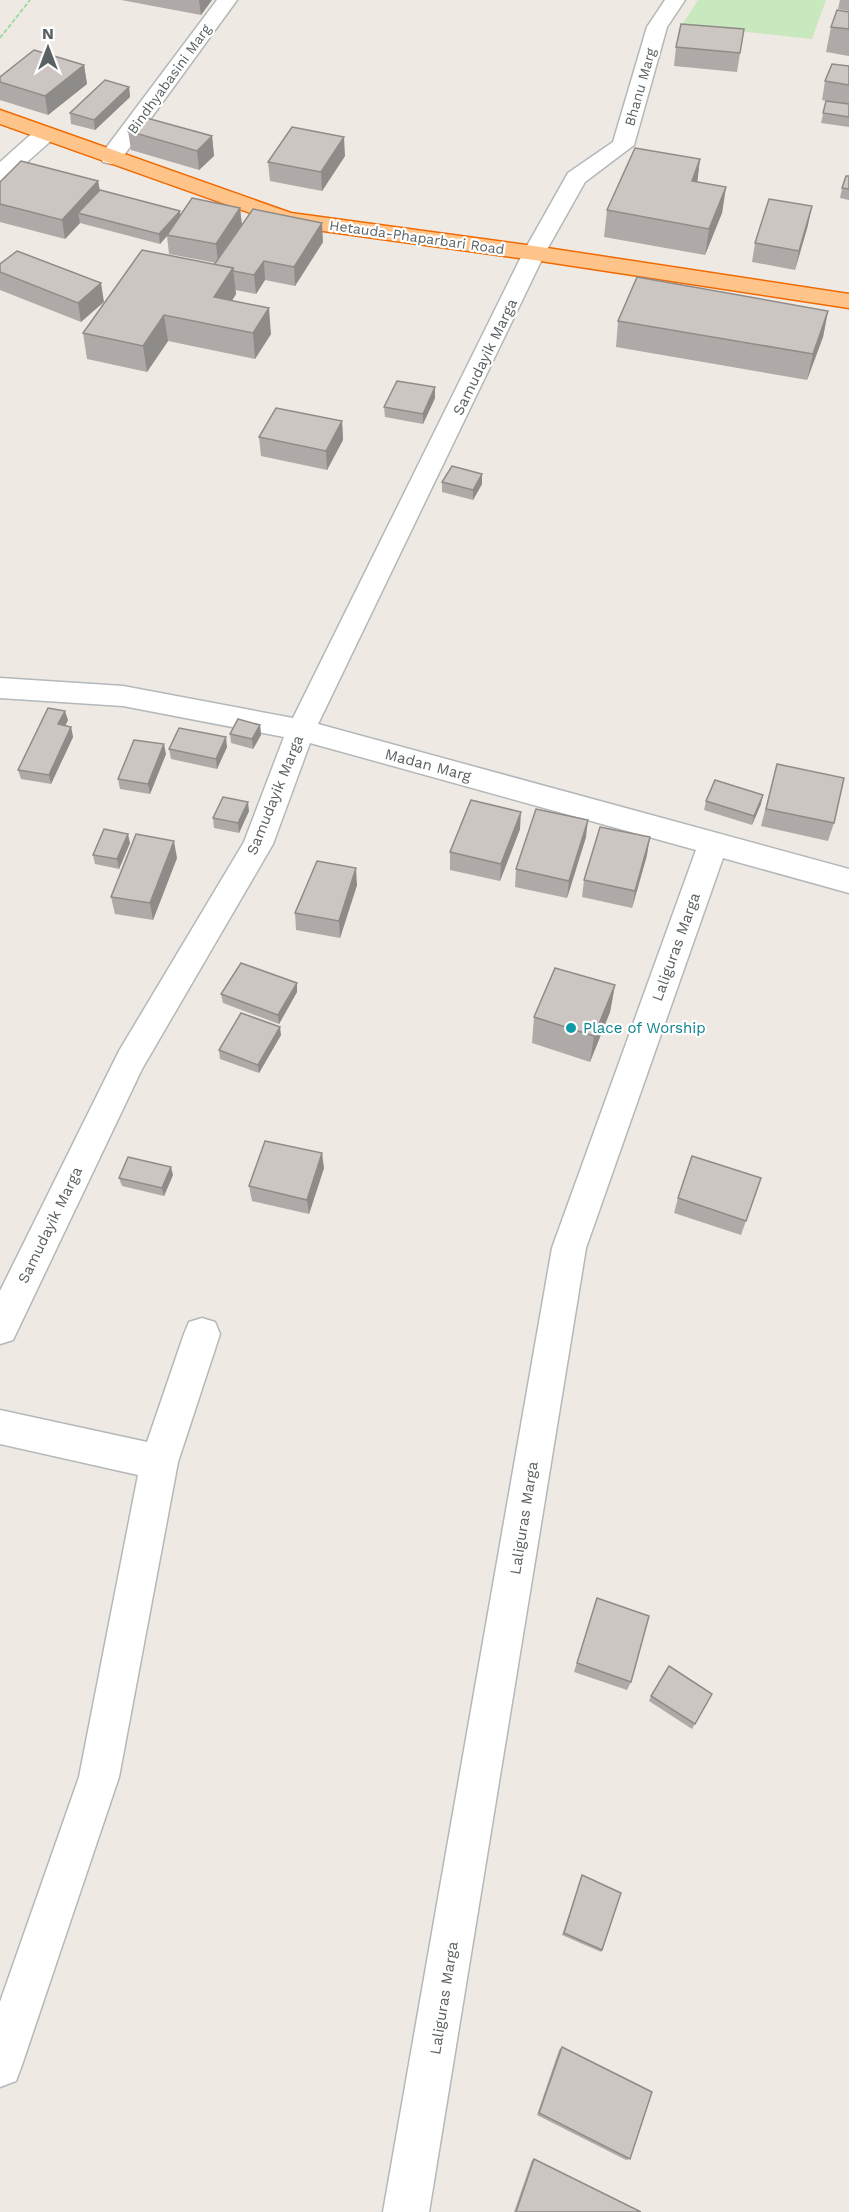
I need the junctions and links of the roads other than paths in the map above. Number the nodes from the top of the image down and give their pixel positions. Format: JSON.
{"nodes":[{"id":1,"x":226,"y":0,"type":"edge"},
{"id":2,"x":675,"y":0,"type":"edge"},
{"id":3,"x":0,"y":116,"type":"edge"},
{"id":4,"x":45,"y":134,"type":"junction"},
{"id":5,"x":111,"y":157,"type":"junction"},
{"id":6,"x":0,"y":174,"type":"edge"},
{"id":7,"x":534,"y":253,"type":"junction"},
{"id":8,"x":849,"y":301,"type":"edge"},
{"id":9,"x":0,"y":688,"type":"edge"},
{"id":10,"x":301,"y":730,"type":"junction"},
{"id":11,"x":712,"y":843,"type":"junction"},
{"id":12,"x":849,"y":881,"type":"edge"},
{"id":13,"x":0,"y":1328,"type":"edge"},
{"id":14,"x":202,"y":1334,"type":"dead end"},
{"id":15,"x":0,"y":1427,"type":"edge"},
{"id":16,"x":159,"y":1462,"type":"junction"},
{"id":17,"x":0,"y":2065,"type":"edge"},
{"id":18,"x":406,"y":2212,"type":"edge"}],
"edges":[{"from":1,"to":5,"type":"street","name":"Bindhyabasini Marg"},
{"from":2,"to":7,"type":"street","name":"Bhanu Marg"},
{"from":3,"to":4,"type":"highway","name":"Hetauda-Phaparbari Road"},
{"from":4,"to":5,"type":"highway","name":"Hetauda-Phaparbari Road"},
{"from":4,"to":6,"type":"street"},
{"from":5,"to":7,"type":"highway","name":"Hetauda-Phaparbari Road"},
{"from":7,"to":8,"type":"highway","name":"Hetauda-Phaparbari Road"},
{"from":7,"to":10,"type":"street","name":"Samudayik Marga"},
{"from":9,"to":10,"type":"street","name":"Madan Marg"},
{"from":10,"to":11,"type":"street","name":"Madan Marg"},
{"from":10,"to":13,"type":"street","name":"Samudayik Marga"},
{"from":11,"to":12,"type":"street","name":"Madan Marg"},
{"from":11,"to":18,"type":"street","name":"Laliguras Marga"},
{"from":14,"to":16,"type":"street"},
{"from":15,"to":16,"type":"street"},
{"from":16,"to":17,"type":"street"}]}
